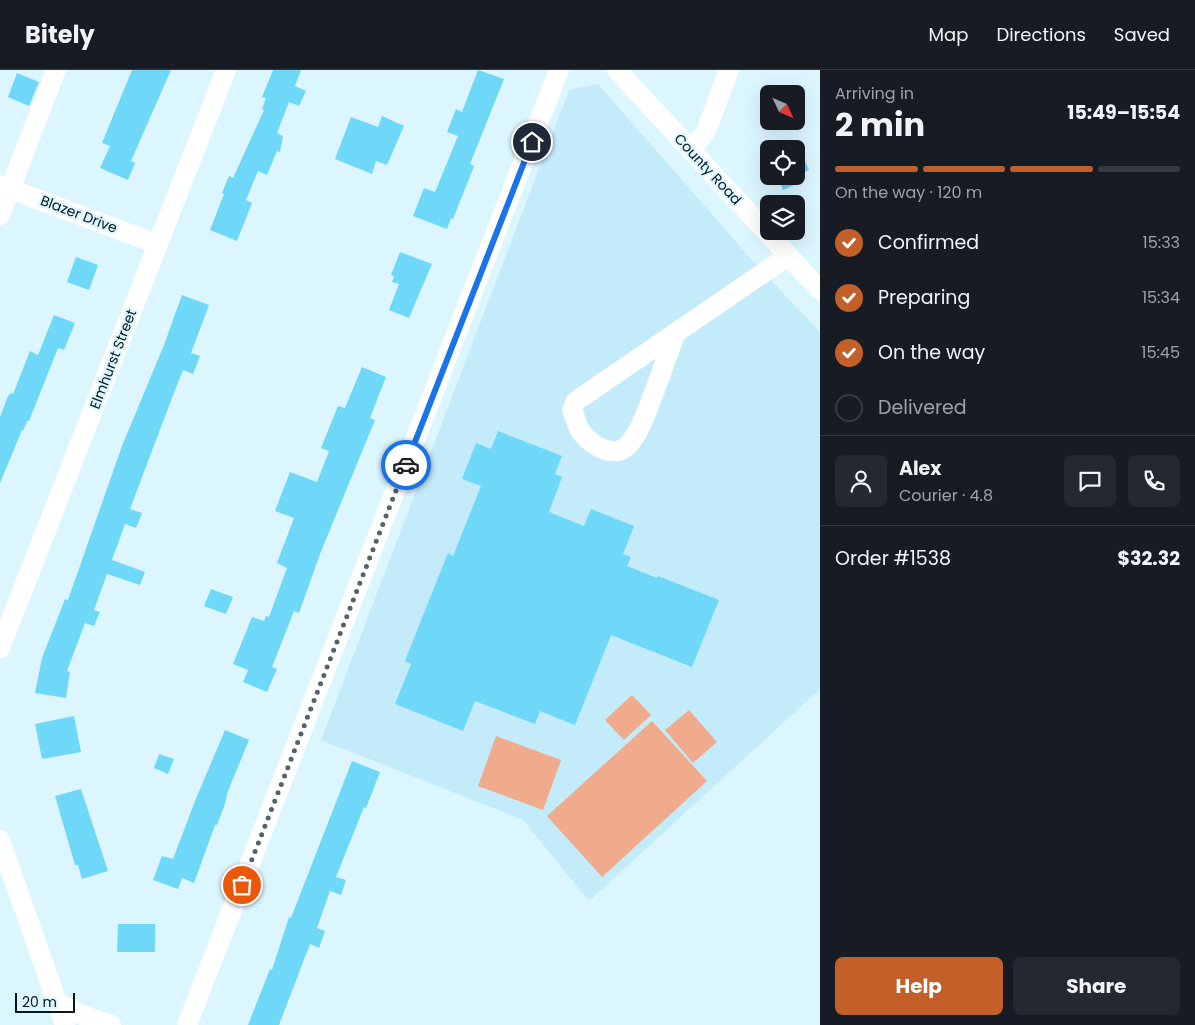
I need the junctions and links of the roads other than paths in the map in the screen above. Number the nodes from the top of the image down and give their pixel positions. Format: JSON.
{"nodes":[{"id":1,"x":56,"y":70,"type":"edge"},
{"id":2,"x":226,"y":70,"type":"edge"},
{"id":3,"x":559,"y":70,"type":"edge"},
{"id":4,"x":617,"y":70,"type":"edge"},
{"id":5,"x":729,"y":70,"type":"edge"},
{"id":6,"x":691,"y":150,"type":"junction"},
{"id":7,"x":5,"y":187,"type":"edge"},
{"id":8,"x":0,"y":215,"type":"edge"},
{"id":9,"x":157,"y":244,"type":"junction"},
{"id":10,"x":788,"y":256,"type":"junction"},
{"id":11,"x":819,"y":284,"type":"edge"},
{"id":12,"x":676,"y":332,"type":"junction"},
{"id":13,"x":2,"y":635,"type":"edge"},
{"id":14,"x":0,"y":840,"type":"edge"},
{"id":15,"x":57,"y":1003,"type":"junction"},
{"id":16,"x":189,"y":1019,"type":"edge"},
{"id":17,"x":65,"y":1025,"type":"edge"},
{"id":18,"x":111,"y":1025,"type":"edge"},
{"id":19,"x":170,"y":1025,"type":"edge"}],
"edges":[{"from":1,"to":7,"type":"street"},
{"from":2,"to":9,"type":"street","name":"Elmhurst Street"},
{"from":3,"to":16,"type":"street"},
{"from":4,"to":6,"type":"street","name":"County Road"},
{"from":5,"to":6,"type":"street"},
{"from":6,"to":10,"type":"street","name":"County Road"},
{"from":7,"to":8,"type":"street"},
{"from":7,"to":9,"type":"street","name":"Blazer Drive"},
{"from":9,"to":13,"type":"street","name":"Elmhurst Street"},
{"from":10,"to":11,"type":"street","name":"County Road"},
{"from":10,"to":12,"type":"street"},
{"from":12,"to":12,"type":"street"},
{"from":14,"to":15,"type":"street"},
{"from":15,"to":17,"type":"street"},
{"from":15,"to":18,"type":"street"},
{"from":16,"to":19,"type":"street"}]}
